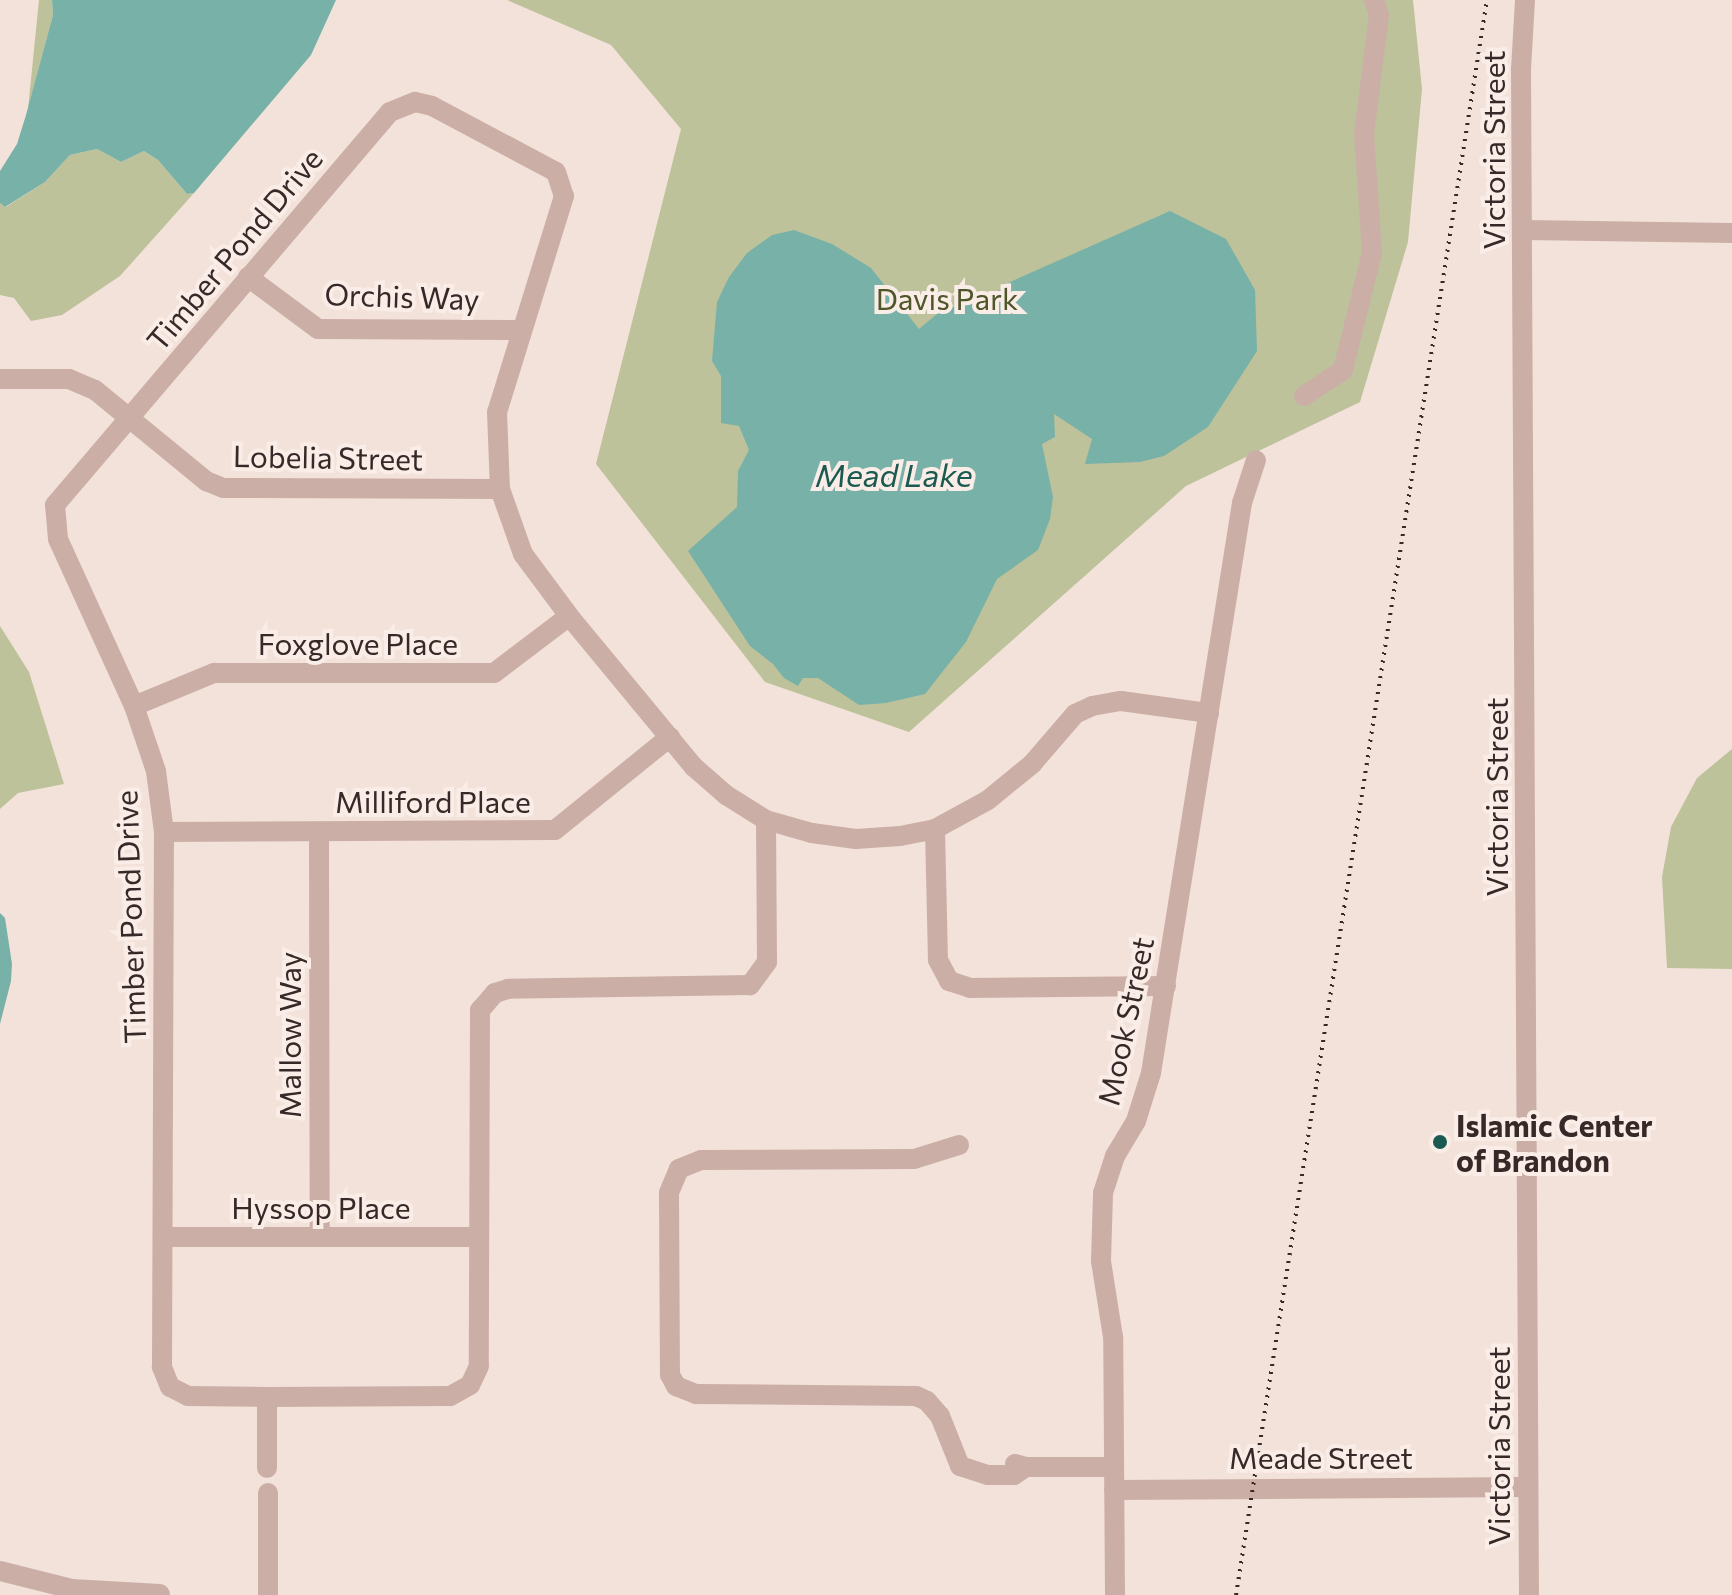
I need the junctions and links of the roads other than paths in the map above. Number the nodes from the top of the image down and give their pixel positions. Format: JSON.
{"nodes":[{"id":1,"x":1374,"y":0,"type":"edge"},
{"id":2,"x":1525,"y":0,"type":"edge"},
{"id":3,"x":1523,"y":230,"type":"junction"},
{"id":4,"x":1732,"y":233,"type":"edge"},
{"id":5,"x":248,"y":277,"type":"junction"},
{"id":6,"x":520,"y":330,"type":"junction"},
{"id":7,"x":0,"y":379,"type":"edge"},
{"id":8,"x":1304,"y":396,"type":"dead end"},
{"id":9,"x":131,"y":419,"type":"junction"},
{"id":10,"x":1256,"y":460,"type":"dead end"},
{"id":11,"x":500,"y":489,"type":"junction"},
{"id":12,"x":569,"y":616,"type":"junction"},
{"id":13,"x":134,"y":706,"type":"junction"},
{"id":14,"x":1209,"y":713,"type":"junction"},
{"id":15,"x":670,"y":737,"type":"junction"},
{"id":16,"x":766,"y":820,"type":"junction"},
{"id":17,"x":935,"y":829,"type":"junction"},
{"id":18,"x":164,"y":832,"type":"junction"},
{"id":19,"x":319,"y":832,"type":"junction"},
{"id":20,"x":1166,"y":986,"type":"junction"},
{"id":21,"x":959,"y":1145,"type":"dead end"},
{"id":22,"x":164,"y":1237,"type":"junction"},
{"id":23,"x":320,"y":1237,"type":"junction"},
{"id":24,"x":477,"y":1237,"type":"junction"},
{"id":25,"x":267,"y":1397,"type":"junction"},
{"id":26,"x":1114,"y":1467,"type":"junction"},
{"id":27,"x":267,"y":1468,"type":"dead end"},
{"id":28,"x":1528,"y":1487,"type":"junction"},
{"id":29,"x":1114,"y":1490,"type":"junction"},
{"id":30,"x":268,"y":1493,"type":"dead end"},
{"id":31,"x":0,"y":1571,"type":"edge"},
{"id":32,"x":160,"y":1594,"type":"edge"},
{"id":33,"x":268,"y":1595,"type":"edge"},
{"id":34,"x":1115,"y":1595,"type":"edge"},
{"id":35,"x":1529,"y":1595,"type":"edge"}],
"edges":[{"from":1,"to":8,"type":"street"},
{"from":2,"to":3,"type":"street","name":"Victoria Street"},
{"from":3,"to":4,"type":"street"},
{"from":3,"to":28,"type":"street","name":"Victoria Street"},
{"from":5,"to":6,"type":"street","name":"Orchis Way"},
{"from":5,"to":6,"type":"street","name":"Timber Pond Drive"},
{"from":5,"to":9,"type":"street","name":"Timber Pond Drive"},
{"from":6,"to":11,"type":"street","name":"Timber Pond Drive"},
{"from":7,"to":9,"type":"street","name":"Lobelia Street"},
{"from":9,"to":11,"type":"street","name":"Lobelia Street"},
{"from":9,"to":13,"type":"street","name":"Timber Pond Drive"},
{"from":10,"to":14,"type":"street","name":"Mook Street"},
{"from":11,"to":12,"type":"street","name":"Timber Pond Drive"},
{"from":12,"to":13,"type":"street","name":"Foxglove Place"},
{"from":12,"to":15,"type":"street","name":"Timber Pond Drive"},
{"from":13,"to":18,"type":"street","name":"Timber Pond Drive"},
{"from":14,"to":17,"type":"street","name":"Timber Pond Drive"},
{"from":14,"to":20,"type":"street","name":"Mook Street"},
{"from":15,"to":16,"type":"street","name":"Timber Pond Drive"},
{"from":15,"to":19,"type":"street","name":"Milliford Place"},
{"from":16,"to":17,"type":"street","name":"Timber Pond Drive"},
{"from":16,"to":24,"type":"street","name":"Timber Pond Drive"},
{"from":17,"to":20,"type":"street"},
{"from":18,"to":19,"type":"street","name":"Milliford Place"},
{"from":18,"to":22,"type":"street","name":"Timber Pond Drive"},
{"from":19,"to":23,"type":"street","name":"Mallow Way"},
{"from":20,"to":26,"type":"street","name":"Mook Street"},
{"from":21,"to":26,"type":"street"},
{"from":22,"to":23,"type":"street","name":"Hyssop Place"},
{"from":22,"to":25,"type":"street","name":"Timber Pond Drive"},
{"from":23,"to":24,"type":"street","name":"Hyssop Place"},
{"from":24,"to":25,"type":"street","name":"Timber Pond Drive"},
{"from":25,"to":27,"type":"street"},
{"from":26,"to":29,"type":"street","name":"Mook Street"},
{"from":28,"to":29,"type":"street","name":"Meade Street"},
{"from":28,"to":35,"type":"street","name":"Victoria Street"},
{"from":29,"to":34,"type":"street","name":"Mook Street"},
{"from":30,"to":33,"type":"street"},
{"from":31,"to":32,"type":"street"}]}
